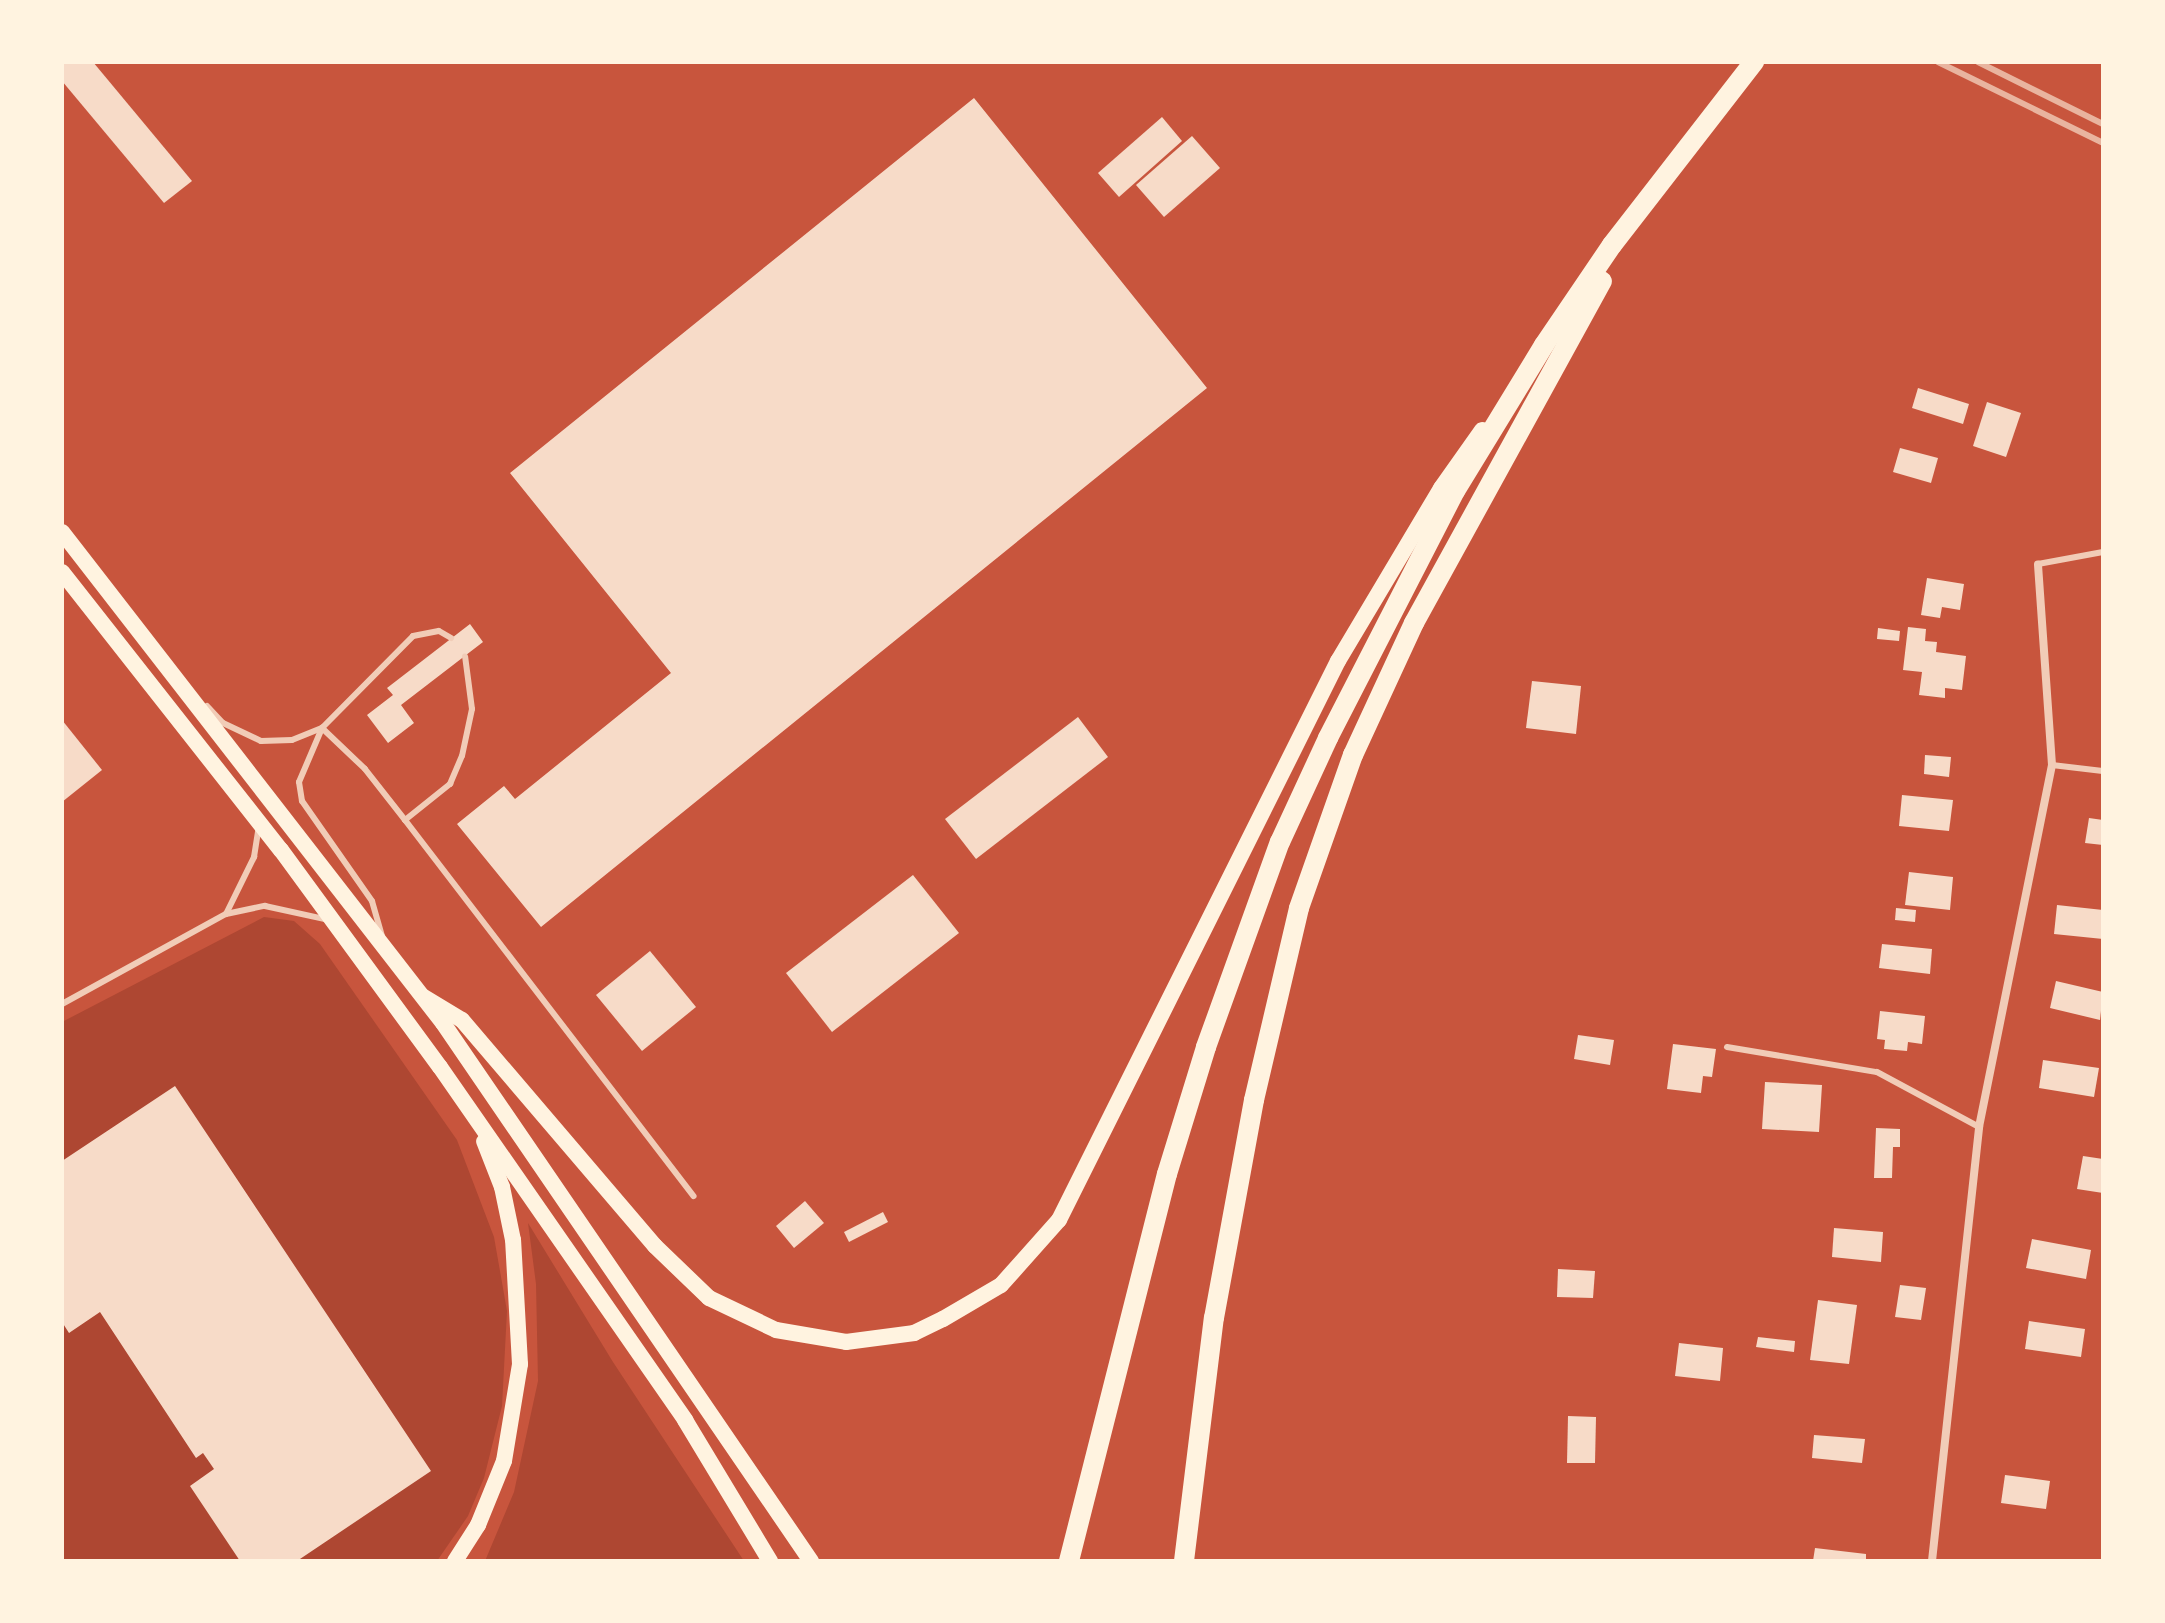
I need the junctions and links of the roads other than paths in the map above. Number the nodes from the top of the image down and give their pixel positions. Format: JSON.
{"nodes":[{"id":1,"x":1754,"y":62,"type":"edge"},
{"id":2,"x":1710,"y":113,"type":"junction"},
{"id":3,"x":1544,"y":345,"type":"junction"},
{"id":4,"x":62,"y":532,"type":"edge"},
{"id":5,"x":2103,"y":552,"type":"edge"},
{"id":6,"x":2038,"y":564,"type":"joint"},
{"id":7,"x":62,"y":572,"type":"edge"},
{"id":8,"x":451,"y":638,"type":"dead end"},
{"id":9,"x":465,"y":656,"type":"dead end"},
{"id":10,"x":183,"y":682,"type":"junction"},
{"id":11,"x":322,"y":728,"type":"junction"},
{"id":12,"x":2052,"y":765,"type":"junction"},
{"id":13,"x":2103,"y":771,"type":"edge"},
{"id":14,"x":405,"y":820,"type":"junction"},
{"id":15,"x":259,"y":822,"type":"junction"},
{"id":16,"x":226,"y":914,"type":"junction"},
{"id":17,"x":335,"y":922,"type":"junction"},
{"id":18,"x":384,"y":944,"type":"junction"},
{"id":19,"x":424,"y":997,"type":"junction"},
{"id":20,"x":62,"y":1004,"type":"edge"},
{"id":21,"x":1727,"y":1047,"type":"dead end"},
{"id":22,"x":473,"y":1114,"type":"junction"},
{"id":23,"x":1979,"y":1127,"type":"junction"},
{"id":24,"x":693,"y":1196,"type":"dead end"},
{"id":25,"x":455,"y":1561,"type":"edge"},
{"id":26,"x":770,"y":1561,"type":"edge"},
{"id":27,"x":811,"y":1561,"type":"edge"},
{"id":28,"x":1069,"y":1561,"type":"edge"},
{"id":29,"x":1184,"y":1561,"type":"edge"},
{"id":30,"x":1932,"y":1561,"type":"edge"}],
"edges":[{"from":1,"to":2,"type":"highway"},
{"from":2,"to":3,"type":"highway"},
{"from":2,"to":29,"type":"highway"},
{"from":3,"to":19,"type":"main road"},
{"from":3,"to":28,"type":"highway"},
{"from":4,"to":10,"type":"main road"},
{"from":5,"to":6,"type":"lane"},
{"from":6,"to":12,"type":"street"},
{"from":7,"to":15,"type":"main road"},
{"from":8,"to":11,"type":"lane"},
{"from":9,"to":14,"type":"lane"},
{"from":10,"to":11,"type":"lane"},
{"from":10,"to":18,"type":"main road"},
{"from":11,"to":14,"type":"lane"},
{"from":11,"to":18,"type":"lane"},
{"from":12,"to":13,"type":"lane"},
{"from":12,"to":23,"type":"street"},
{"from":14,"to":24,"type":"lane"},
{"from":15,"to":16,"type":"lane"},
{"from":15,"to":17,"type":"main road"},
{"from":16,"to":17,"type":"lane"},
{"from":16,"to":20,"type":"lane"},
{"from":17,"to":22,"type":"main road"},
{"from":18,"to":19,"type":"main road"},
{"from":19,"to":27,"type":"main road"},
{"from":21,"to":23,"type":"lane"},
{"from":22,"to":25,"type":"main road"},
{"from":22,"to":26,"type":"main road"},
{"from":23,"to":30,"type":"street"}]}
